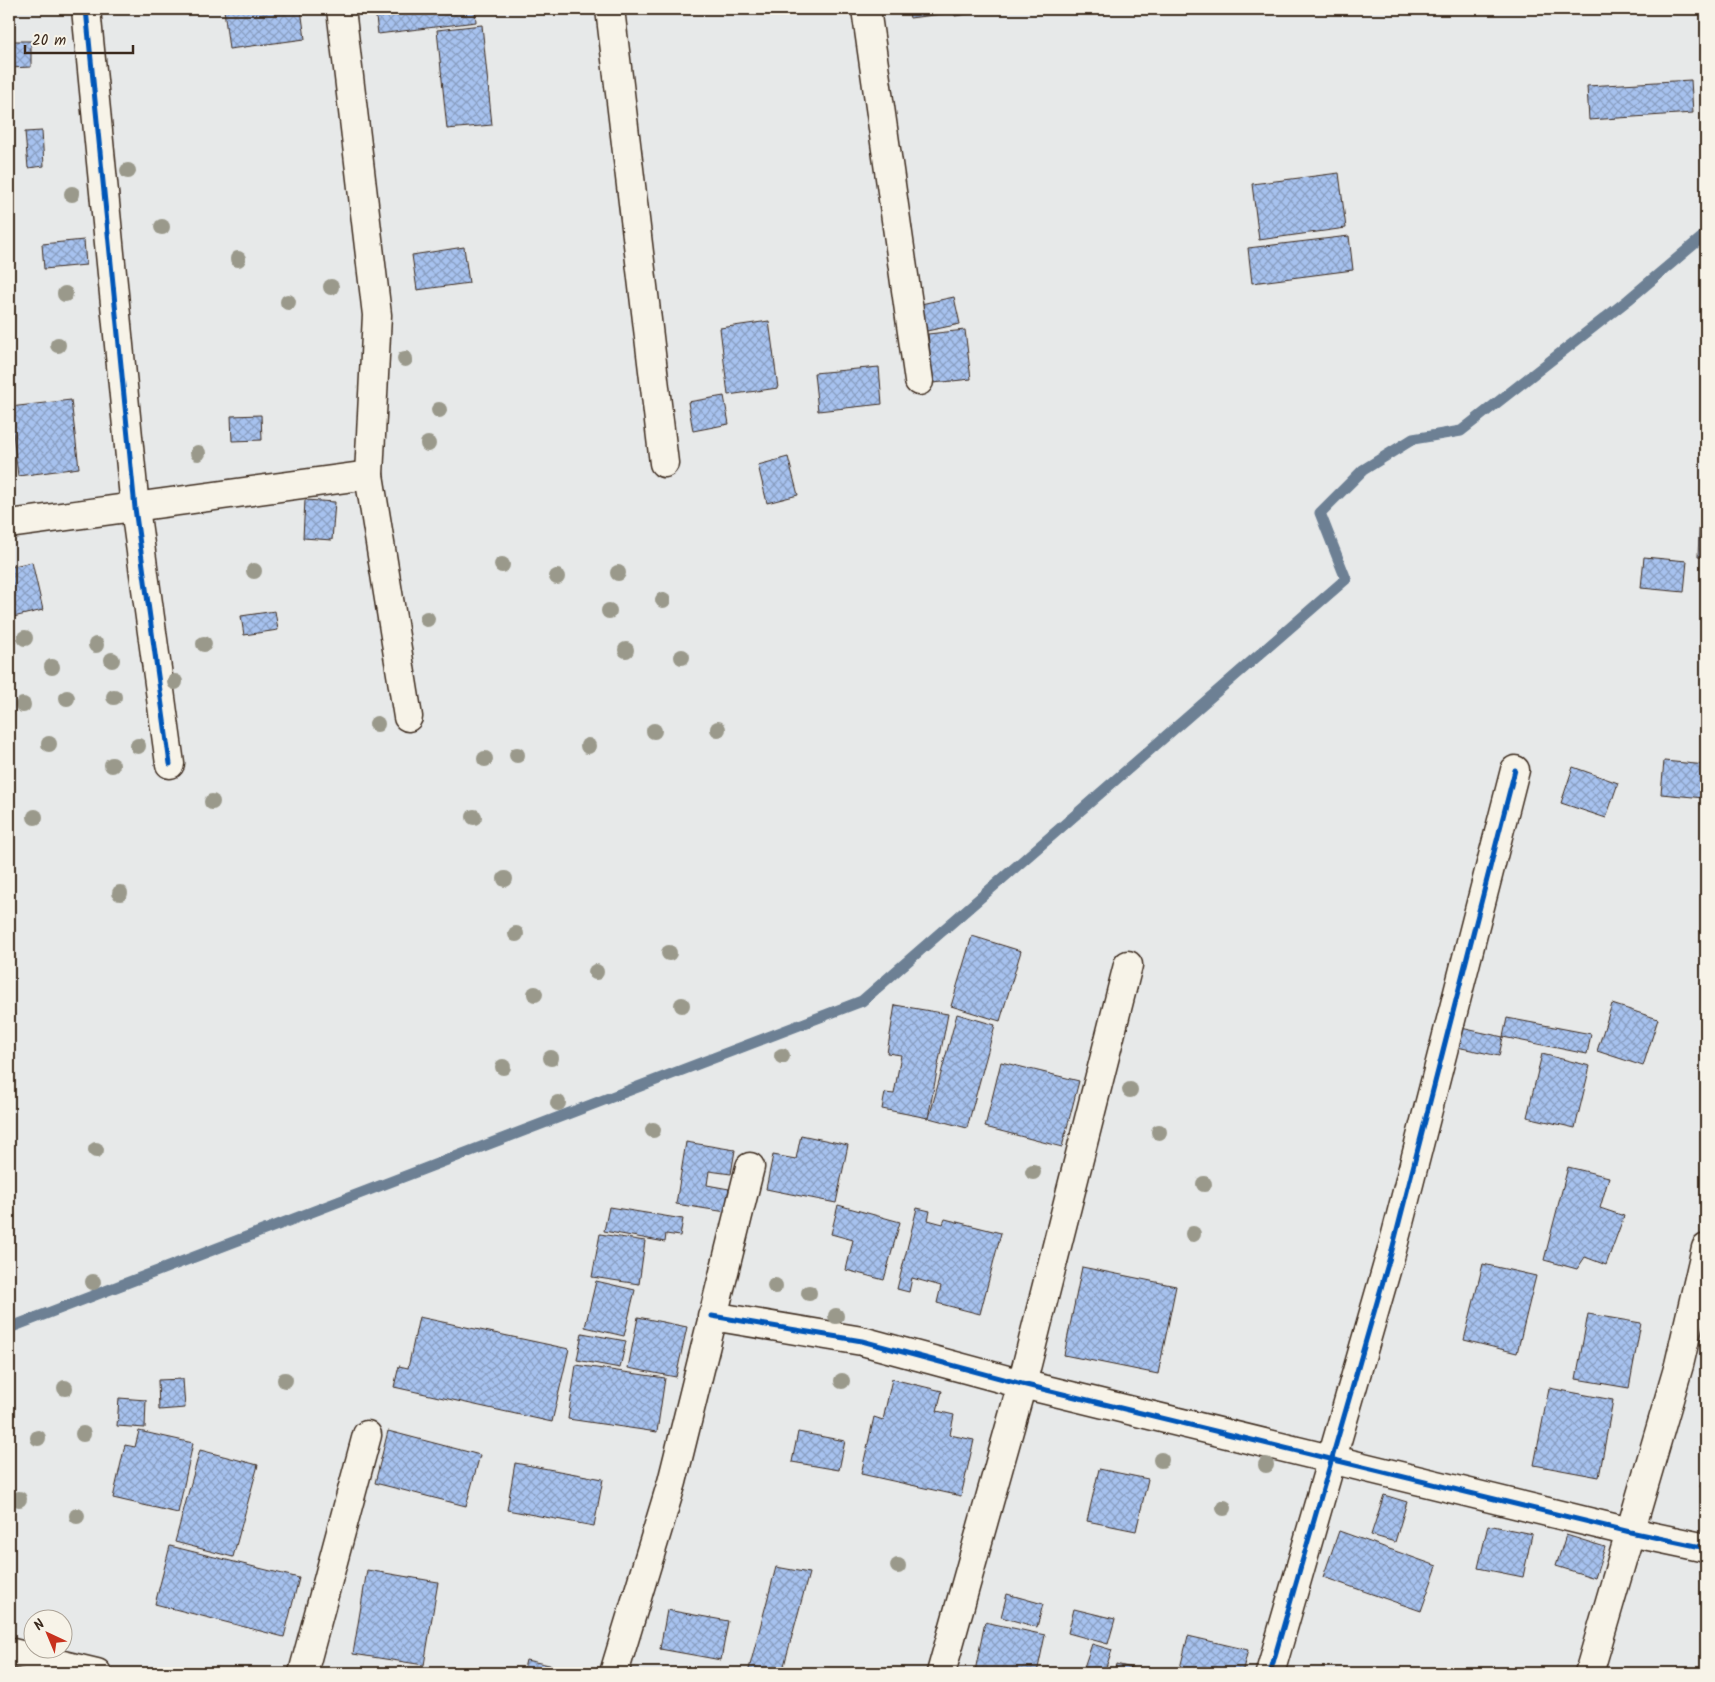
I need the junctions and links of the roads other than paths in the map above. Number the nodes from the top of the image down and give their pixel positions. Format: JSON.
{"nodes":[{"id":1,"x":86,"y":9,"type":"edge"},
{"id":2,"x":341,"y":9,"type":"edge"},
{"id":3,"x":610,"y":9,"type":"edge"},
{"id":4,"x":866,"y":9,"type":"edge"},
{"id":5,"x":919,"y":381,"type":"dead end"},
{"id":6,"x":664,"y":463,"type":"dead end"},
{"id":7,"x":369,"y":475,"type":"junction"},
{"id":8,"x":135,"y":508,"type":"junction"},
{"id":9,"x":9,"y":524,"type":"edge"},
{"id":10,"x":408,"y":717,"type":"dead end"},
{"id":11,"x":170,"y":764,"type":"dead end"},
{"id":12,"x":1515,"y":770,"type":"dead end"},
{"id":13,"x":1128,"y":965,"type":"dead end"},
{"id":14,"x":750,"y":1167,"type":"dead end"},
{"id":15,"x":1706,"y":1248,"type":"edge"},
{"id":16,"x":712,"y":1316,"type":"junction"},
{"id":17,"x":1022,"y":1384,"type":"junction"},
{"id":18,"x":367,"y":1435,"type":"dead end"},
{"id":19,"x":1333,"y":1458,"type":"junction"},
{"id":20,"x":1630,"y":1532,"type":"junction"},
{"id":21,"x":1706,"y":1548,"type":"edge"},
{"id":22,"x":9,"y":1652,"type":"edge"},
{"id":23,"x":96,"y":1673,"type":"edge"},
{"id":24,"x":304,"y":1673,"type":"edge"},
{"id":25,"x":614,"y":1673,"type":"edge"},
{"id":26,"x":941,"y":1673,"type":"edge"},
{"id":27,"x":1270,"y":1673,"type":"edge"},
{"id":28,"x":1589,"y":1673,"type":"edge"}],
"edges":[{"from":1,"to":8,"type":"street"},
{"from":2,"to":7,"type":"street"},
{"from":3,"to":6,"type":"street"},
{"from":4,"to":5,"type":"street"},
{"from":7,"to":8,"type":"street"},
{"from":7,"to":10,"type":"street"},
{"from":8,"to":9,"type":"street"},
{"from":8,"to":11,"type":"street"},
{"from":12,"to":19,"type":"street"},
{"from":13,"to":17,"type":"street"},
{"from":14,"to":16,"type":"street"},
{"from":15,"to":20,"type":"street"},
{"from":16,"to":17,"type":"street"},
{"from":16,"to":25,"type":"street"},
{"from":17,"to":19,"type":"street"},
{"from":17,"to":26,"type":"street"},
{"from":18,"to":24,"type":"street"},
{"from":19,"to":20,"type":"street"},
{"from":19,"to":27,"type":"street"},
{"from":20,"to":21,"type":"street"},
{"from":20,"to":28,"type":"street"},
{"from":22,"to":23,"type":"street"}]}
